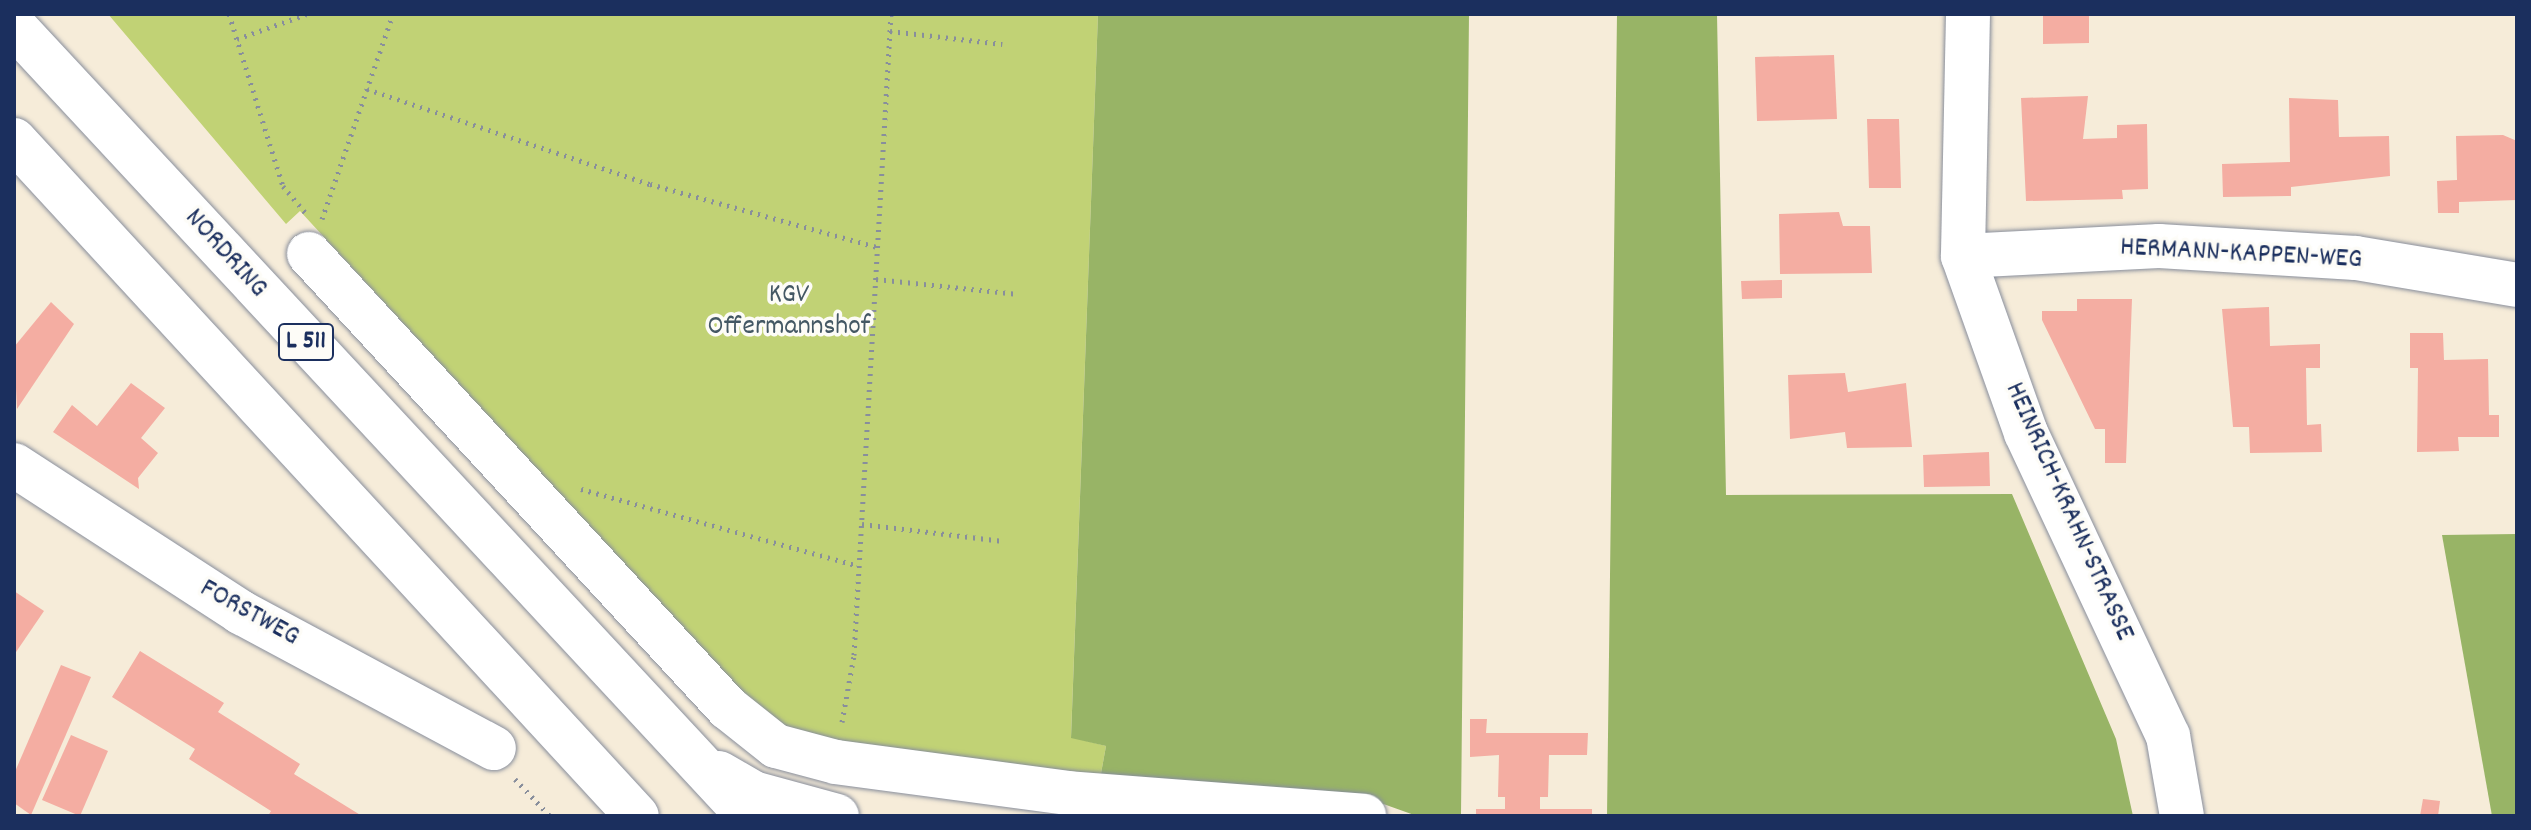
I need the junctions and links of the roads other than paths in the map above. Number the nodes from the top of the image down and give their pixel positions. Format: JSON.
{"nodes":[{"id":1,"x":1968,"y":14,"type":"edge"},
{"id":2,"x":14,"y":26,"type":"edge"},
{"id":3,"x":14,"y":140,"type":"edge"},
{"id":4,"x":309,"y":254,"type":"dead end"},
{"id":5,"x":1963,"y":256,"type":"junction"},
{"id":6,"x":2517,"y":285,"type":"edge"},
{"id":7,"x":14,"y":465,"type":"edge"},
{"id":8,"x":494,"y":748,"type":"road end"},
{"id":9,"x":696,"y":759,"type":"junction"},
{"id":10,"x":637,"y":816,"type":"edge"},
{"id":11,"x":748,"y":816,"type":"edge"},
{"id":12,"x":837,"y":816,"type":"edge"},
{"id":13,"x":1364,"y":816,"type":"edge"},
{"id":14,"x":2182,"y":816,"type":"edge"}],
"edges":[{"from":1,"to":5,"type":"main road","name":"HEINRICH-KRAHN-STRASSE"},
{"from":2,"to":9,"type":"main road","name":"NORDRING","number":"L 511"},
{"from":3,"to":10,"type":"main road","number":"L 511"},
{"from":4,"to":13,"type":"main road"},
{"from":5,"to":6,"type":"main road","name":"HERMANN-KAPPEN-WEG"},
{"from":5,"to":14,"type":"main road","name":"HEINRICH-KRAHN-STRASSE"},
{"from":7,"to":8,"type":"main road","name":"FORSTWEG"},
{"from":9,"to":11,"type":"main road","number":"L 511"},
{"from":9,"to":12,"type":"main road"}]}
